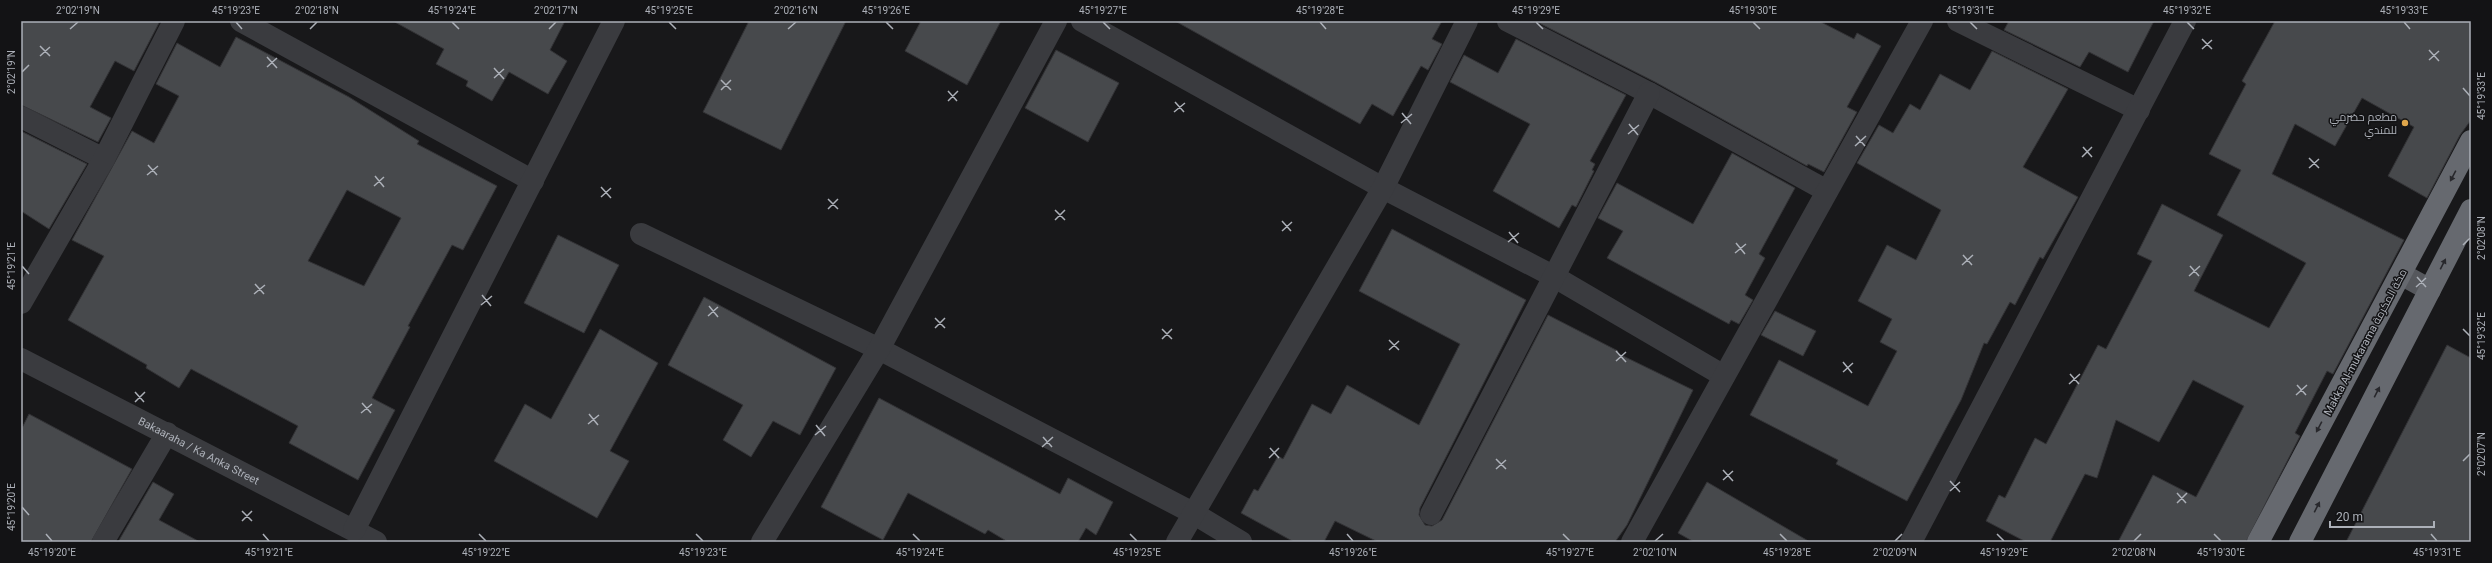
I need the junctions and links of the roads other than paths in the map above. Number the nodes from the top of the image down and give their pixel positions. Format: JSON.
{"nodes":[{"id":1,"x":174,"y":21,"type":"edge"},
{"id":2,"x":241,"y":21,"type":"edge"},
{"id":3,"x":614,"y":21,"type":"edge"},
{"id":4,"x":1056,"y":21,"type":"edge"},
{"id":5,"x":1082,"y":21,"type":"edge"},
{"id":6,"x":1467,"y":21,"type":"edge"},
{"id":7,"x":1508,"y":21,"type":"edge"},
{"id":8,"x":1922,"y":21,"type":"edge"},
{"id":9,"x":1958,"y":21,"type":"edge"},
{"id":10,"x":2185,"y":21,"type":"edge"},
{"id":11,"x":1649,"y":93,"type":"junction"},
{"id":12,"x":2139,"y":110,"type":"junction"},
{"id":13,"x":21,"y":117,"type":"edge"},
{"id":14,"x":2471,"y":141,"type":"edge"},
{"id":15,"x":104,"y":158,"type":"junction"},
{"id":16,"x":533,"y":180,"type":"junction"},
{"id":17,"x":1383,"y":188,"type":"junction"},
{"id":18,"x":1827,"y":191,"type":"junction"},
{"id":19,"x":2471,"y":210,"type":"edge"},
{"id":20,"x":641,"y":234,"type":"dead end"},
{"id":21,"x":2401,"y":274,"type":"junction"},
{"id":22,"x":1553,"y":276,"type":"junction"},
{"id":23,"x":2430,"y":290,"type":"junction"},
{"id":24,"x":21,"y":303,"type":"edge"},
{"id":25,"x":879,"y":349,"type":"junction"},
{"id":26,"x":21,"y":359,"type":"edge"},
{"id":27,"x":1724,"y":376,"type":"junction"},
{"id":28,"x":167,"y":433,"type":"junction"},
{"id":29,"x":1193,"y":513,"type":"junction"},
{"id":30,"x":1431,"y":514,"type":"dead end"},
{"id":31,"x":354,"y":530,"type":"junction"},
{"id":32,"x":103,"y":542,"type":"edge"},
{"id":33,"x":376,"y":542,"type":"edge"},
{"id":34,"x":762,"y":542,"type":"edge"},
{"id":35,"x":1177,"y":542,"type":"edge"},
{"id":36,"x":1241,"y":542,"type":"edge"},
{"id":37,"x":1632,"y":542,"type":"edge"},
{"id":38,"x":1911,"y":542,"type":"edge"},
{"id":39,"x":2258,"y":542,"type":"edge"},
{"id":40,"x":2300,"y":542,"type":"edge"}],
"edges":[{"from":1,"to":15,"type":"street"},
{"from":2,"to":16,"type":"street"},
{"from":3,"to":16,"type":"street"},
{"from":4,"to":25,"type":"street"},
{"from":5,"to":17,"type":"street"},
{"from":6,"to":17,"type":"street"},
{"from":7,"to":11,"type":"street"},
{"from":8,"to":18,"type":"street"},
{"from":9,"to":12,"type":"street"},
{"from":10,"to":12,"type":"street"},
{"from":11,"to":18,"type":"street"},
{"from":11,"to":22,"type":"street"},
{"from":12,"to":38,"type":"street"},
{"from":13,"to":15,"type":"street"},
{"from":14,"to":21,"type":"highway","name":"Makka Al-mukarama مكة المكرمة","one_way":true},
{"from":15,"to":24,"type":"street"},
{"from":16,"to":31,"type":"street"},
{"from":17,"to":22,"type":"street"},
{"from":17,"to":29,"type":"street"},
{"from":18,"to":27,"type":"street"},
{"from":23,"to":19,"type":"highway","one_way":true},
{"from":20,"to":25,"type":"street"},
{"from":21,"to":23,"type":"main road"},
{"from":21,"to":39,"type":"highway","name":"Makka Al-mukarama مكة المكرمة","one_way":true},
{"from":22,"to":27,"type":"street"},
{"from":22,"to":30,"type":"street"},
{"from":40,"to":23,"type":"highway","one_way":true},
{"from":25,"to":29,"type":"street"},
{"from":25,"to":34,"type":"street"},
{"from":26,"to":28,"type":"street","name":"Bakaaraha / Ka Anka Street"},
{"from":27,"to":37,"type":"street"},
{"from":28,"to":31,"type":"street","name":"Bakaaraha / Ka Anka Street"},
{"from":28,"to":32,"type":"street"},
{"from":29,"to":35,"type":"street"},
{"from":29,"to":36,"type":"street"},
{"from":31,"to":33,"type":"street","name":"Bakaaraha / Ka Anka Street"}]}
